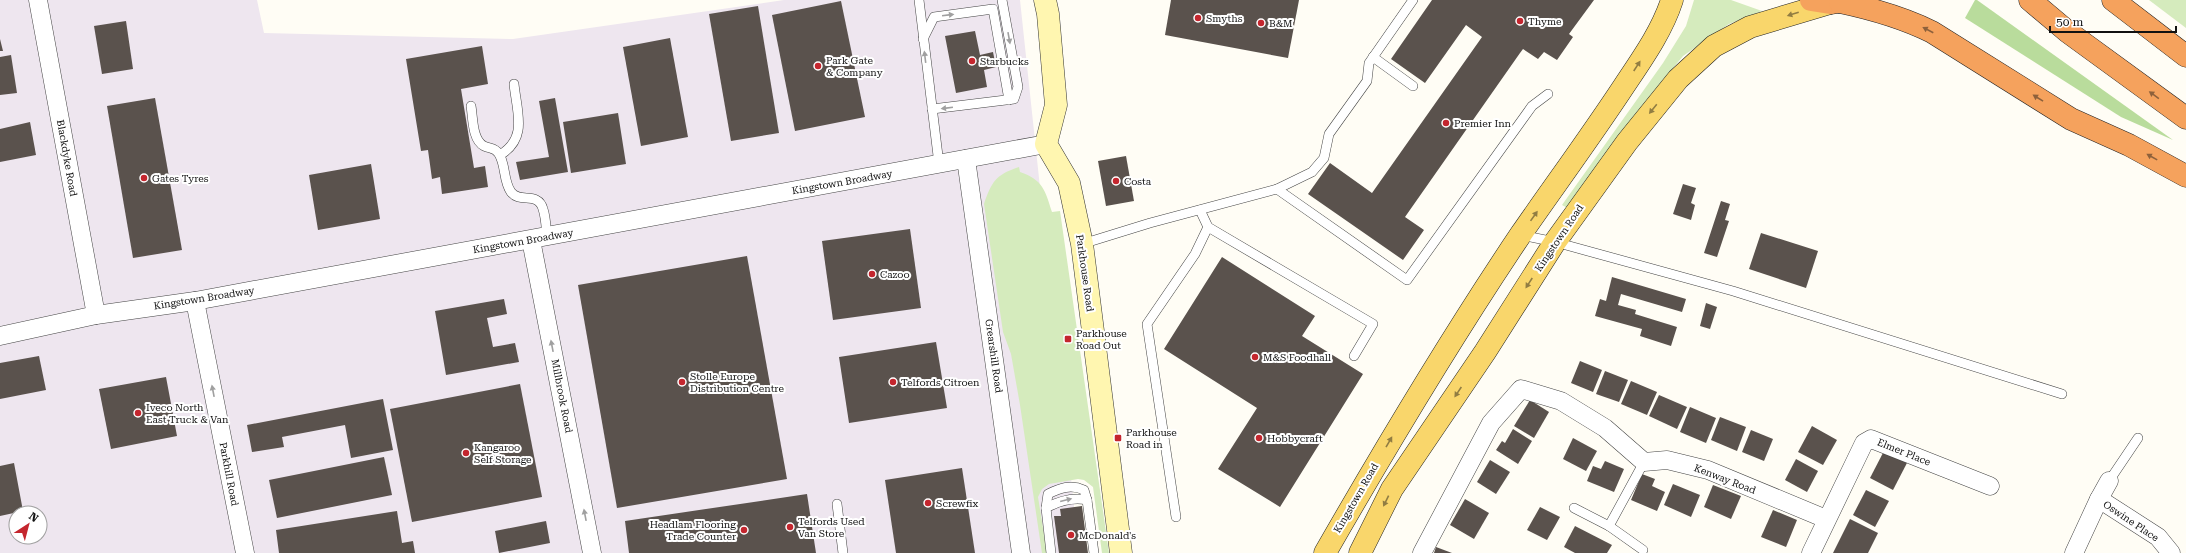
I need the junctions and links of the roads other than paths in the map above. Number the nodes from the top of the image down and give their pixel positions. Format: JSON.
{"nodes":[{"id":1,"x":38,"y":0,"type":"edge"},
{"id":2,"x":918,"y":0,"type":"edge"},
{"id":3,"x":1002,"y":0,"type":"edge"},
{"id":4,"x":1045,"y":0,"type":"edge"},
{"id":5,"x":1413,"y":0,"type":"edge"},
{"id":6,"x":1672,"y":0,"type":"edge"},
{"id":7,"x":2030,"y":0,"type":"edge"},
{"id":8,"x":2113,"y":0,"type":"edge"},
{"id":9,"x":1833,"y":1,"type":"edge"},
{"id":10,"x":923,"y":39,"type":"junction"},
{"id":11,"x":2186,"y":56,"type":"edge"},
{"id":12,"x":1373,"y":57,"type":"junction"},
{"id":13,"x":514,"y":84,"type":"dead end"},
{"id":14,"x":1413,"y":86,"type":"dead end"},
{"id":15,"x":1548,"y":94,"type":"dead end"},
{"id":16,"x":1009,"y":100,"type":"junction"},
{"id":17,"x":471,"y":106,"type":"dead end"},
{"id":18,"x":932,"y":109,"type":"junction"},
{"id":19,"x":2186,"y":118,"type":"edge"},
{"id":20,"x":1046,"y":144,"type":"junction"},
{"id":21,"x":500,"y":155,"type":"junction"},
{"id":22,"x":966,"y":159,"type":"junction"},
{"id":23,"x":939,"y":164,"type":"junction"},
{"id":24,"x":2186,"y":176,"type":"edge"},
{"id":25,"x":1278,"y":189,"type":"junction"},
{"id":26,"x":1200,"y":210,"type":"junction"},
{"id":27,"x":1208,"y":226,"type":"junction"},
{"id":28,"x":1521,"y":235,"type":"junction"},
{"id":29,"x":539,"y":238,"type":"junction"},
{"id":30,"x":1555,"y":242,"type":"junction"},
{"id":31,"x":1082,"y":244,"type":"junction"},
{"id":32,"x":195,"y":301,"type":"junction"},
{"id":33,"x":96,"y":315,"type":"junction"},
{"id":34,"x":0,"y":336,"type":"edge"},
{"id":35,"x":1354,"y":356,"type":"dead end"},
{"id":36,"x":2062,"y":394,"type":"dead end"},
{"id":37,"x":2138,"y":438,"type":"dead end"},
{"id":38,"x":1644,"y":462,"type":"junction"},
{"id":39,"x":2109,"y":482,"type":"joint"},
{"id":40,"x":1990,"y":486,"type":"dead end"},
{"id":41,"x":2099,"y":499,"type":"junction"},
{"id":42,"x":836,"y":504,"type":"dead end"},
{"id":43,"x":1574,"y":508,"type":"dead end"},
{"id":44,"x":1176,"y":517,"type":"dead end"},
{"id":45,"x":1826,"y":519,"type":"junction"},
{"id":46,"x":1609,"y":526,"type":"junction"},
{"id":47,"x":1643,"y":550,"type":"dead end"},
{"id":48,"x":245,"y":553,"type":"edge"},
{"id":49,"x":592,"y":553,"type":"edge"},
{"id":50,"x":843,"y":553,"type":"edge"},
{"id":51,"x":1021,"y":553,"type":"edge"},
{"id":52,"x":1051,"y":553,"type":"edge"},
{"id":53,"x":1094,"y":553,"type":"edge"},
{"id":54,"x":1121,"y":553,"type":"edge"},
{"id":55,"x":1325,"y":553,"type":"edge"},
{"id":56,"x":1360,"y":553,"type":"edge"},
{"id":57,"x":1422,"y":553,"type":"edge"},
{"id":58,"x":1811,"y":553,"type":"edge"},
{"id":59,"x":2074,"y":553,"type":"edge"},
{"id":60,"x":2171,"y":553,"type":"edge"}],
"edges":[{"from":1,"to":33,"type":"street","name":"Blackdyke Road"},
{"from":2,"to":10,"type":"lane"},
{"from":3,"to":16,"type":"lane","one_way":true},
{"from":4,"to":20,"type":"street"},
{"from":5,"to":12,"type":"lane"},
{"from":28,"to":6,"type":"main road","name":"Kingstown Road","one_way":true},
{"from":19,"to":7,"type":"highway","one_way":true},
{"from":8,"to":11,"type":"highway"},
{"from":24,"to":9,"type":"highway","one_way":true},
{"from":9,"to":30,"type":"main road","name":"Kingstown Road","one_way":true},
{"from":10,"to":16,"type":"lane","one_way":true},
{"from":18,"to":10,"type":"lane","one_way":true},
{"from":12,"to":14,"type":"lane"},
{"from":12,"to":25,"type":"lane"},
{"from":13,"to":21,"type":"lane"},
{"from":15,"to":25,"type":"lane"},
{"from":16,"to":18,"type":"lane","one_way":true},
{"from":17,"to":21,"type":"lane"},
{"from":18,"to":23,"type":"lane"},
{"from":20,"to":22,"type":"street","name":"Kingstown Broadway"},
{"from":20,"to":31,"type":"street","name":"Parkhouse Road"},
{"from":21,"to":29,"type":"lane"},
{"from":22,"to":23,"type":"street","name":"Kingstown Broadway"},
{"from":22,"to":51,"type":"street","name":"Grearshill Road"},
{"from":23,"to":29,"type":"street","name":"Kingstown Broadway"},
{"from":25,"to":26,"type":"lane"},
{"from":26,"to":27,"type":"lane"},
{"from":26,"to":31,"type":"lane"},
{"from":27,"to":35,"type":"lane"},
{"from":27,"to":44,"type":"lane"},
{"from":28,"to":30,"type":"lane"},
{"from":55,"to":28,"type":"main road","name":"Kingstown Road","one_way":true},
{"from":29,"to":32,"type":"street","name":"Kingstown Broadway"},
{"from":49,"to":29,"type":"street","name":"Millbrook Road","one_way":true},
{"from":30,"to":36,"type":"lane"},
{"from":30,"to":56,"type":"main road","name":"Kingstown Road","one_way":true},
{"from":31,"to":54,"type":"street","name":"Parkhouse Road"},
{"from":32,"to":33,"type":"street","name":"Kingstown Broadway"},
{"from":48,"to":32,"type":"street","name":"Parkhill Road","one_way":true},
{"from":33,"to":34,"type":"street","name":"Kingstown Broadway"},
{"from":37,"to":39,"type":"lane"},
{"from":38,"to":45,"type":"street","name":"Kenway Road"},
{"from":38,"to":46,"type":"lane"},
{"from":38,"to":57,"type":"street"},
{"from":39,"to":41,"type":"street"},
{"from":40,"to":45,"type":"street","name":"Elmer Place"},
{"from":41,"to":59,"type":"street","name":"Oswine Place"},
{"from":41,"to":60,"type":"street","name":"Oswine Place"},
{"from":42,"to":50,"type":"lane"},
{"from":43,"to":46,"type":"lane"},
{"from":45,"to":58,"type":"street","name":"Elmer Place"},
{"from":46,"to":47,"type":"lane"},
{"from":52,"to":53,"type":"lane","one_way":true}]}
